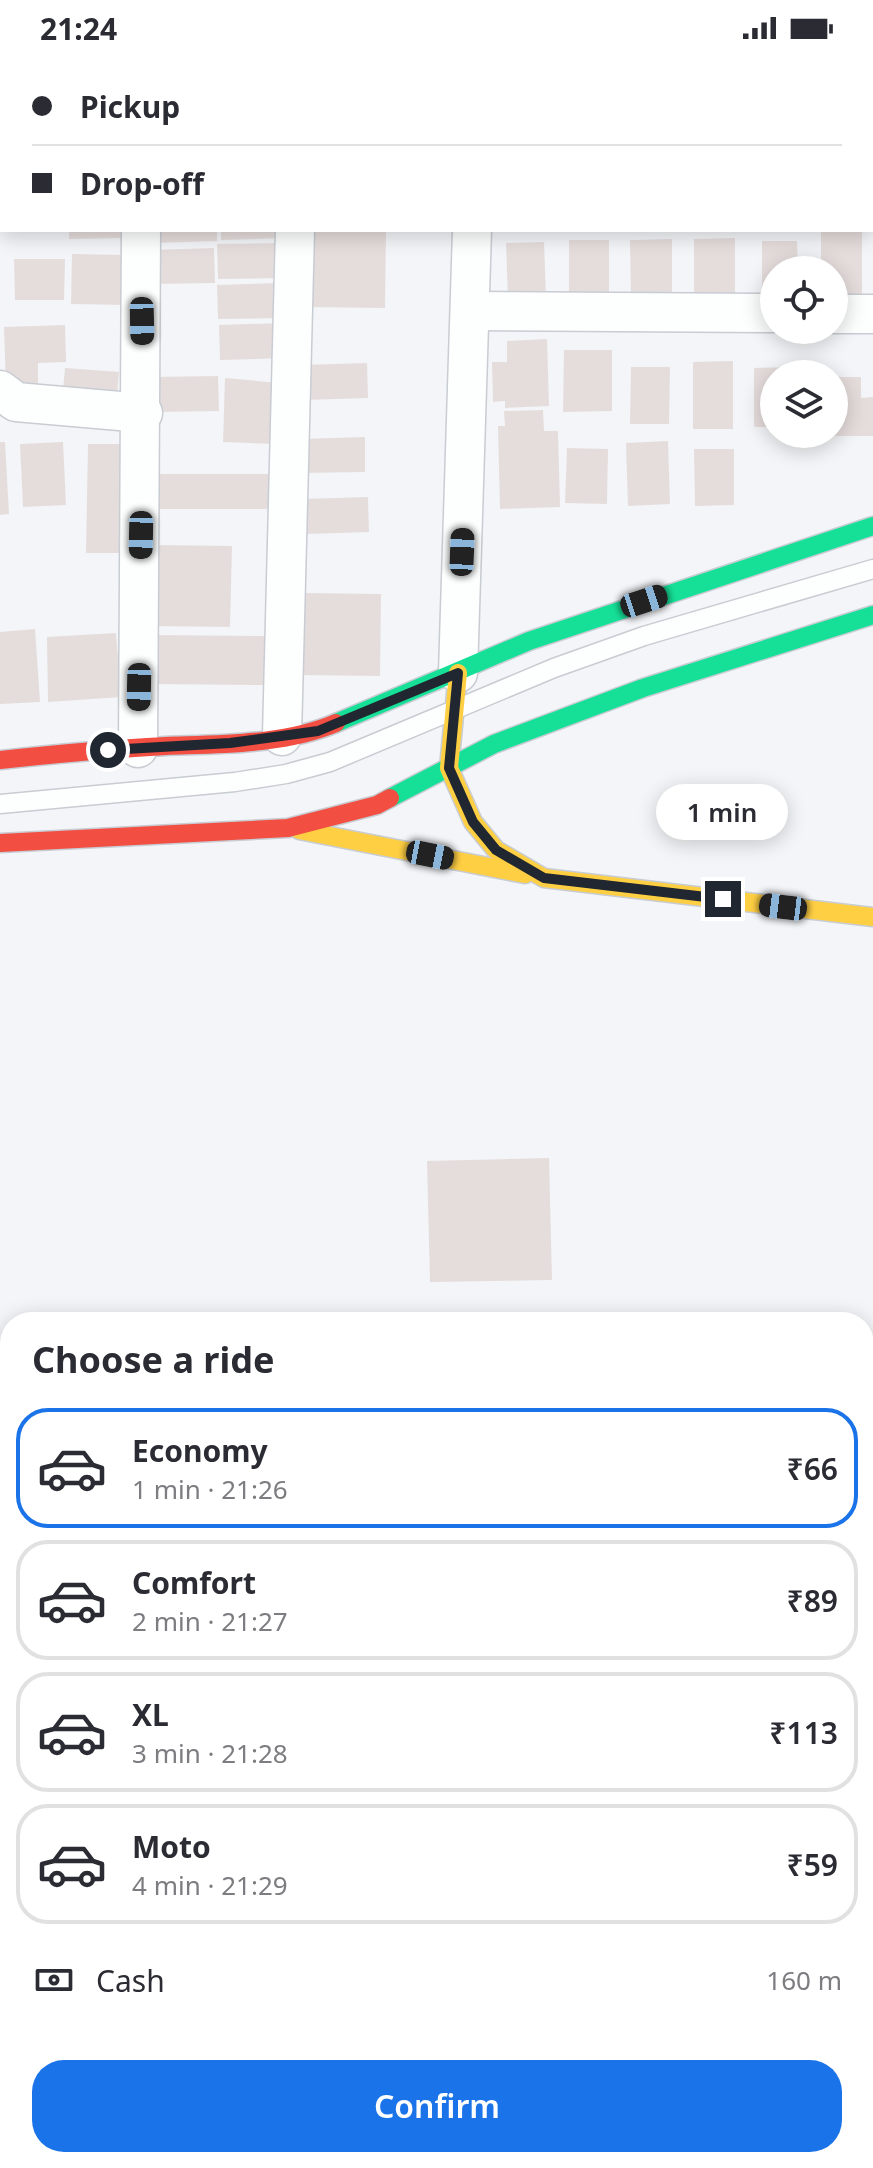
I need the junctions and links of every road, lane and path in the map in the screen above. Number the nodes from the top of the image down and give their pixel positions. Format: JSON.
{"nodes":[{"id":1,"x":141,"y":232,"type":"edge"},
{"id":2,"x":295,"y":232,"type":"edge"},
{"id":3,"x":472,"y":232,"type":"edge"},
{"id":4,"x":470,"y":311,"type":"junction"},
{"id":5,"x":760,"y":313,"type":"edge"},
{"id":6,"x":848,"y":314,"type":"edge"},
{"id":7,"x":873,"y":314,"type":"edge"},
{"id":8,"x":0,"y":390,"type":"edge"},
{"id":9,"x":143,"y":413,"type":"junction"},
{"id":10,"x":873,"y":526,"type":"edge"},
{"id":11,"x":873,"y":569,"type":"edge"},
{"id":12,"x":873,"y":615,"type":"edge"},
{"id":13,"x":456,"y":691,"type":"junction"},
{"id":14,"x":282,"y":736,"type":"junction"},
{"id":15,"x":138,"y":748,"type":"junction"},
{"id":16,"x":0,"y":760,"type":"edge"},
{"id":17,"x":449,"y":768,"type":"junction"},
{"id":18,"x":0,"y":804,"type":"edge"},
{"id":19,"x":288,"y":828,"type":"junction"},
{"id":20,"x":0,"y":843,"type":"edge"},
{"id":21,"x":544,"y":878,"type":"junction"},
{"id":22,"x":873,"y":917,"type":"edge"}],
"edges":[{"from":1,"to":9,"type":"street"},
{"from":2,"to":14,"type":"street"},
{"from":3,"to":4,"type":"street"},
{"from":4,"to":5,"type":"street"},
{"from":4,"to":13,"type":"street"},
{"from":6,"to":7,"type":"street"},
{"from":8,"to":9,"type":"street"},
{"from":9,"to":15,"type":"street"},
{"from":10,"to":13,"type":"street"},
{"from":11,"to":13,"type":"lane"},
{"from":12,"to":17,"type":"street"},
{"from":13,"to":14,"type":"street"},
{"from":13,"to":17,"type":"street"},
{"from":13,"to":18,"type":"lane"},
{"from":14,"to":15,"type":"street"},
{"from":15,"to":16,"type":"street"},
{"from":17,"to":19,"type":"street"},
{"from":17,"to":21,"type":"street"},
{"from":19,"to":20,"type":"street"},
{"from":19,"to":21,"type":"street"},
{"from":21,"to":22,"type":"street"}]}
